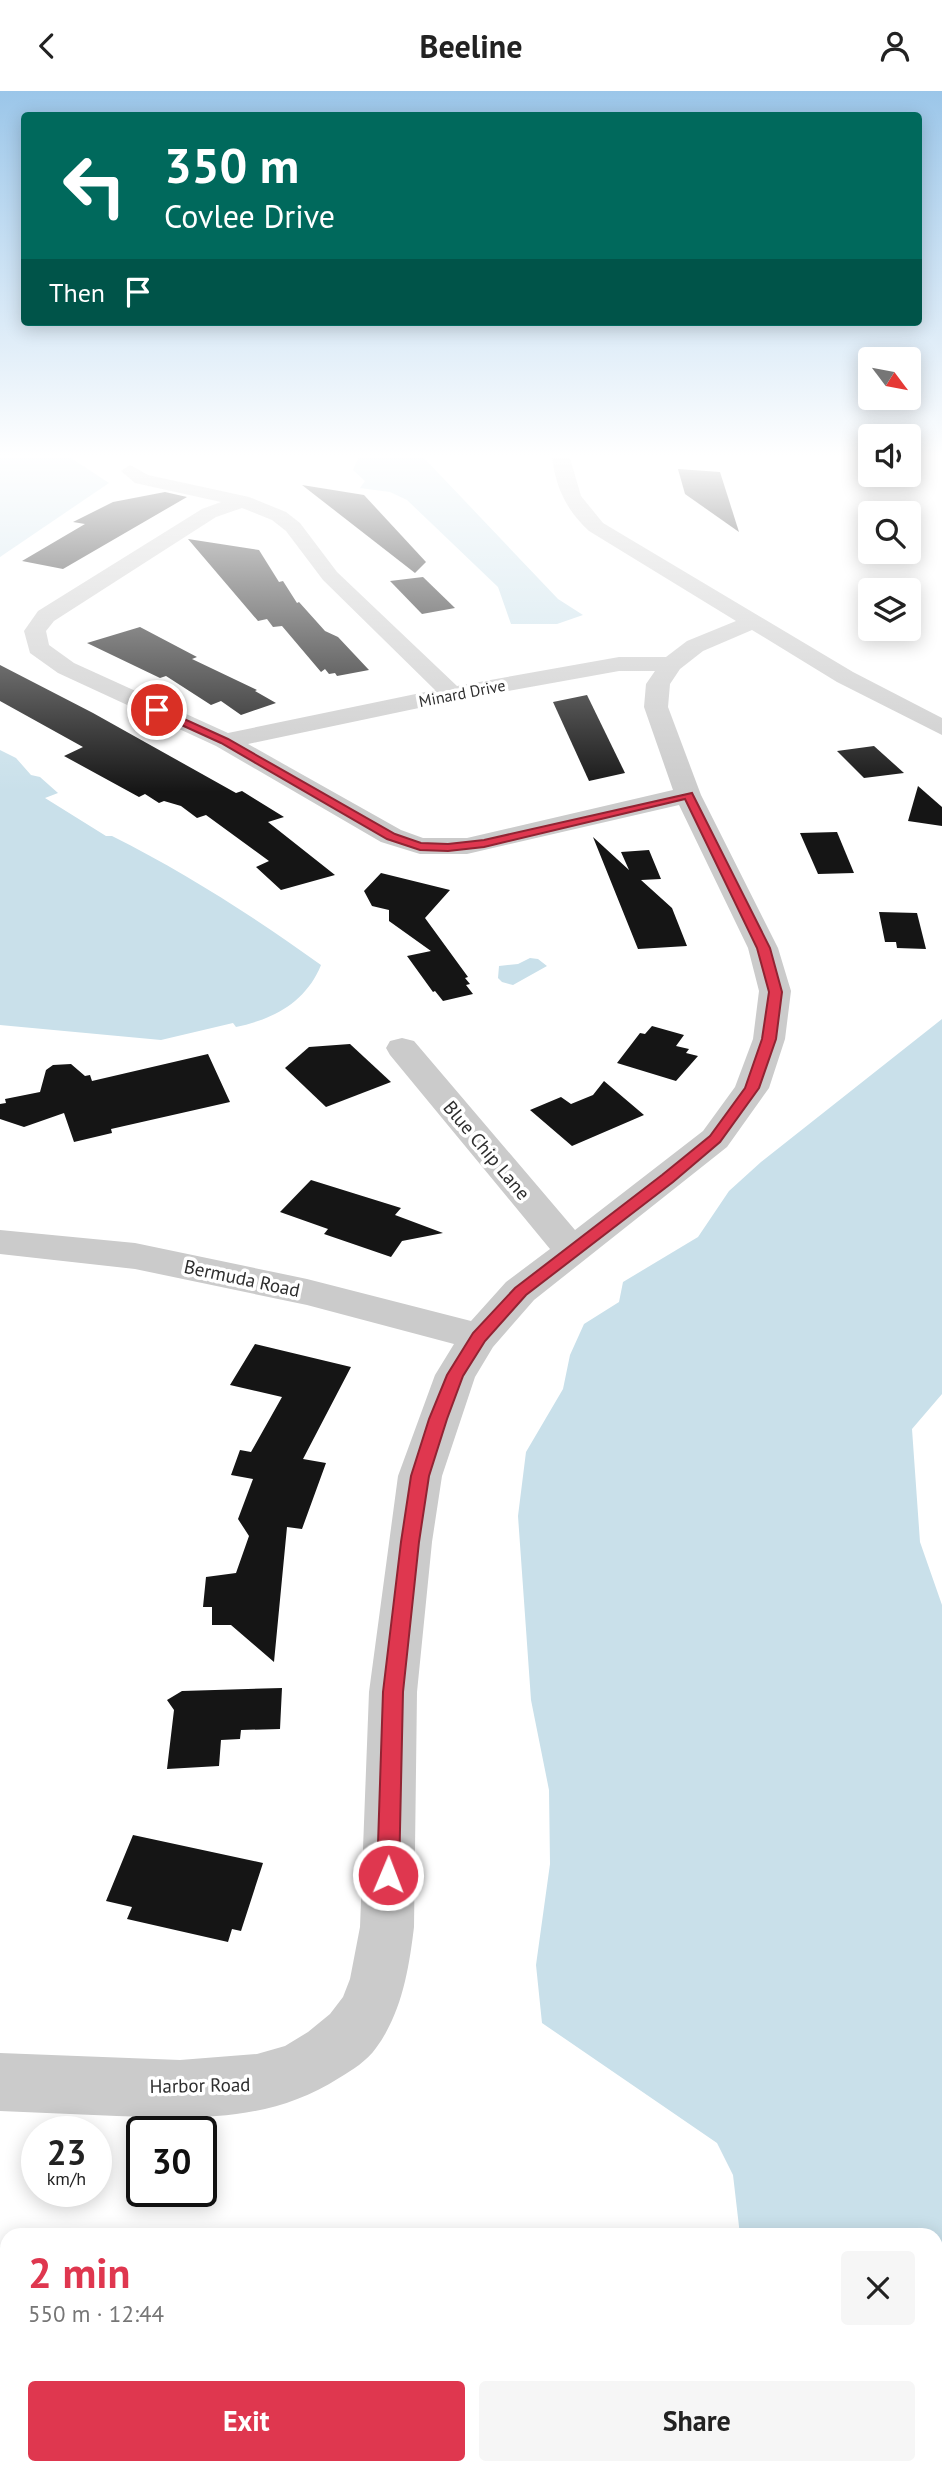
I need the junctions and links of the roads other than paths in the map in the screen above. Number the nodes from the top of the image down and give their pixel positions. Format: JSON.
{"nodes":[{"id":1,"x":117,"y":569,"type":"edge"},
{"id":2,"x":325,"y":569,"type":"edge"},
{"id":3,"x":667,"y":569,"type":"edge"},
{"id":4,"x":755,"y":621,"type":"junction"},
{"id":5,"x":683,"y":655,"type":"junction"},
{"id":6,"x":452,"y":694,"type":"junction"},
{"id":7,"x":942,"y":728,"type":"edge"},
{"id":8,"x":225,"y":741,"type":"junction"},
{"id":9,"x":688,"y":795,"type":"junction"},
{"id":10,"x":402,"y":1048,"type":"dead end"},
{"id":11,"x":0,"y":1243,"type":"edge"},
{"id":12,"x":572,"y":1251,"type":"junction"},
{"id":13,"x":479,"y":1337,"type":"junction"},
{"id":14,"x":0,"y":2082,"type":"edge"}],
"edges":[{"from":1,"to":8,"type":"street"},
{"from":2,"to":6,"type":"street"},
{"from":3,"to":4,"type":"street"},
{"from":4,"to":5,"type":"street"},
{"from":4,"to":7,"type":"street"},
{"from":5,"to":6,"type":"street","name":"Minard Drive"},
{"from":5,"to":9,"type":"street","name":"Harbor Road"},
{"from":6,"to":8,"type":"street","name":"Minard Drive"},
{"from":8,"to":9,"type":"street"},
{"from":9,"to":12,"type":"street","name":"Harbor Road"},
{"from":10,"to":12,"type":"street","name":"Blue Chip Lane"},
{"from":11,"to":13,"type":"street","name":"Bermuda Road"},
{"from":12,"to":13,"type":"street","name":"Harbor Road"},
{"from":13,"to":14,"type":"street","name":"Harbor Road"}]}
